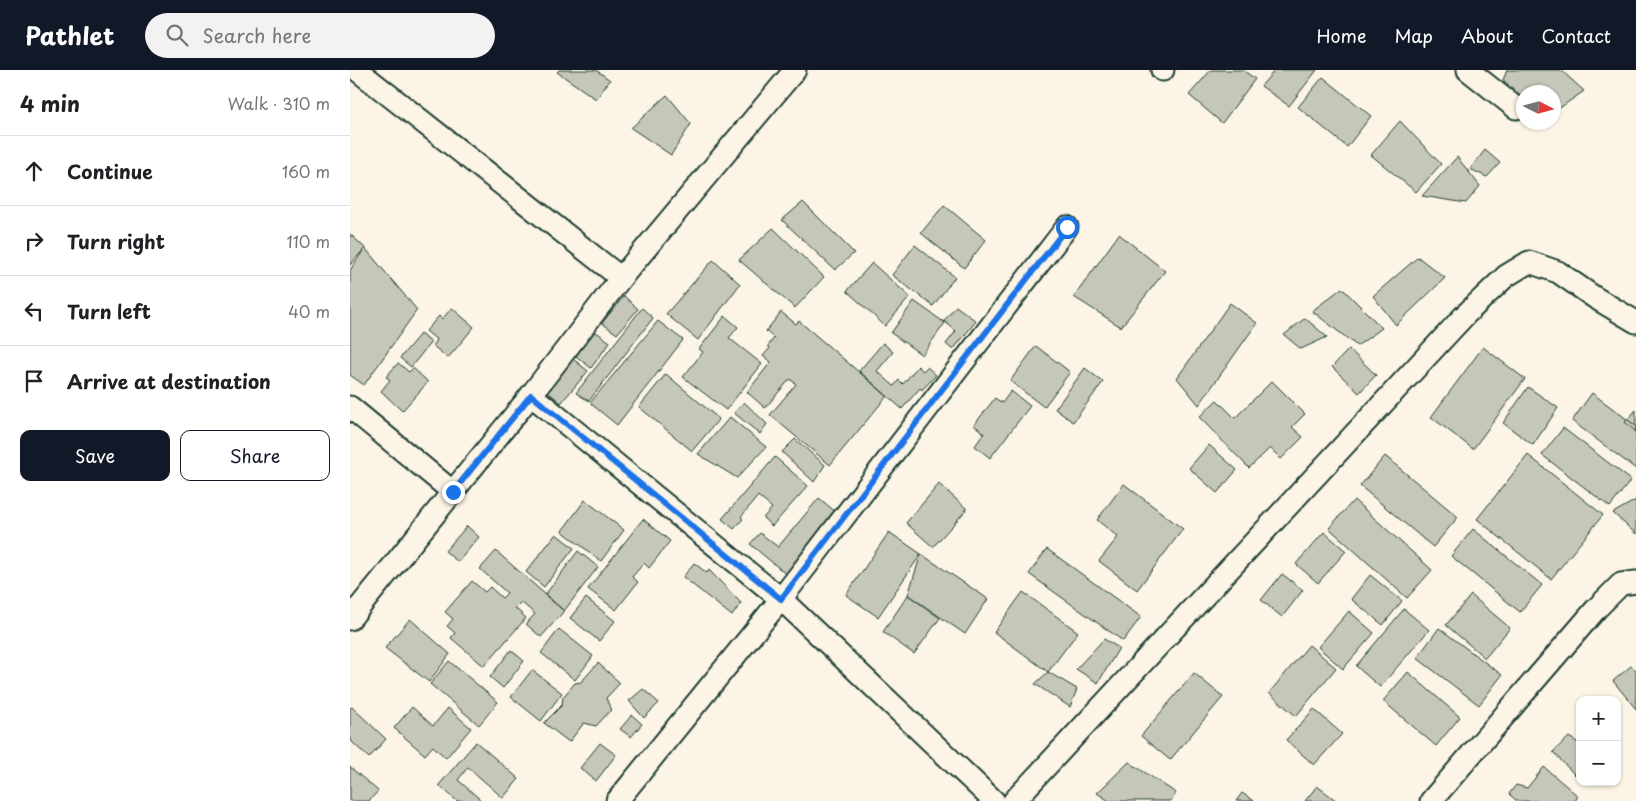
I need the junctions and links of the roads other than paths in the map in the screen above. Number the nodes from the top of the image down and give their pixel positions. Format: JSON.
{"nodes":[{"id":1,"x":356,"y":70,"type":"edge"},
{"id":2,"x":795,"y":70,"type":"edge"},
{"id":3,"x":1468,"y":70,"type":"edge"},
{"id":4,"x":1516,"y":108,"type":"dead end"},
{"id":5,"x":1067,"y":227,"type":"dead end"},
{"id":6,"x":621,"y":278,"type":"junction"},
{"id":7,"x":1636,"y":322,"type":"edge"},
{"id":8,"x":531,"y":395,"type":"junction"},
{"id":9,"x":350,"y":407,"type":"edge"},
{"id":10,"x":453,"y":492,"type":"junction"},
{"id":11,"x":1636,"y":582,"type":"edge"},
{"id":12,"x":781,"y":599,"type":"junction"},
{"id":13,"x":350,"y":619,"type":"edge"},
{"id":14,"x":1433,"y":800,"type":"edge"},
{"id":15,"x":618,"y":801,"type":"edge"},
{"id":16,"x":994,"y":801,"type":"edge"},
{"id":17,"x":1014,"y":801,"type":"edge"}],
"edges":[{"from":1,"to":6,"type":"street"},
{"from":2,"to":6,"type":"street"},
{"from":3,"to":4,"type":"street"},
{"from":5,"to":12,"type":"street"},
{"from":6,"to":8,"type":"street"},
{"from":7,"to":17,"type":"street"},
{"from":8,"to":10,"type":"street"},
{"from":8,"to":12,"type":"street"},
{"from":9,"to":10,"type":"street"},
{"from":10,"to":13,"type":"street"},
{"from":11,"to":14,"type":"street"},
{"from":12,"to":15,"type":"street"},
{"from":12,"to":16,"type":"street"}]}
